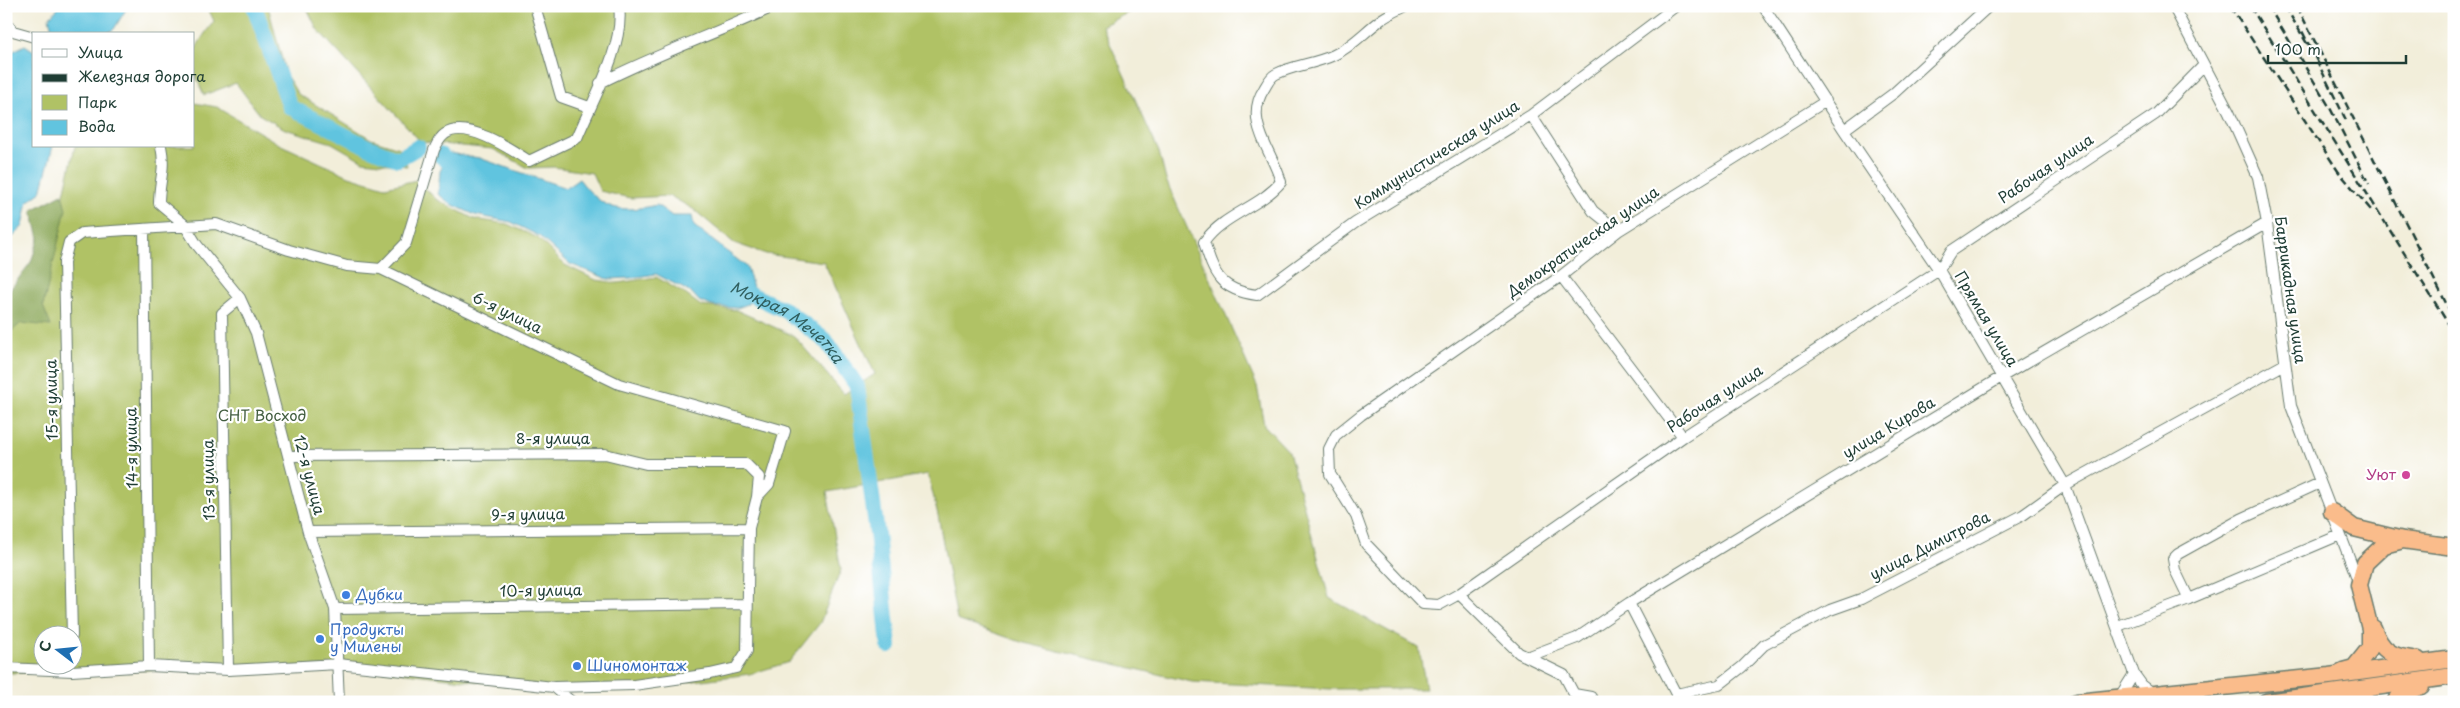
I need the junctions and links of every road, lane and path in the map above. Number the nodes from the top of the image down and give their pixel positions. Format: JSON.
{"nodes":[{"id":1,"x":536,"y":6,"type":"edge"},
{"id":2,"x":619,"y":6,"type":"edge"},
{"id":3,"x":776,"y":6,"type":"edge"},
{"id":4,"x":1406,"y":6,"type":"edge"},
{"id":5,"x":1676,"y":6,"type":"edge"},
{"id":6,"x":1762,"y":6,"type":"edge"},
{"id":7,"x":1989,"y":6,"type":"edge"},
{"id":8,"x":2173,"y":6,"type":"edge"},
{"id":9,"x":6,"y":22,"type":"edge"},
{"id":10,"x":10,"y":34,"type":"edge"},
{"id":11,"x":32,"y":37,"type":"edge"},
{"id":12,"x":2204,"y":65,"type":"junction"},
{"id":13,"x":600,"y":83,"type":"junction"},
{"id":14,"x":1826,"y":101,"type":"junction"},
{"id":15,"x":589,"y":107,"type":"junction"},
{"id":16,"x":1531,"y":115,"type":"junction"},
{"id":17,"x":1844,"y":130,"type":"junction"},
{"id":18,"x":161,"y":148,"type":"edge"},
{"id":19,"x":2267,"y":223,"type":"junction"},
{"id":20,"x":184,"y":224,"type":"junction"},
{"id":21,"x":144,"y":229,"type":"junction"},
{"id":22,"x":1618,"y":231,"type":"junction"},
{"id":23,"x":381,"y":269,"type":"junction"},
{"id":24,"x":1939,"y":270,"type":"junction"},
{"id":25,"x":1561,"y":276,"type":"junction"},
{"id":26,"x":240,"y":298,"type":"junction"},
{"id":27,"x":2285,"y":364,"type":"junction"},
{"id":28,"x":2003,"y":376,"type":"junction"},
{"id":29,"x":1361,"y":415,"type":"joint"},
{"id":30,"x":1683,"y":437,"type":"junction"},
{"id":31,"x":289,"y":456,"type":"junction"},
{"id":32,"x":2320,"y":484,"type":"junction"},
{"id":33,"x":2065,"y":485,"type":"junction"},
{"id":34,"x":757,"y":497,"type":"junction"},
{"id":35,"x":2332,"y":512,"type":"junction"},
{"id":36,"x":748,"y":528,"type":"junction"},
{"id":37,"x":308,"y":532,"type":"junction"},
{"id":38,"x":2340,"y":535,"type":"junction"},
{"id":39,"x":2403,"y":540,"type":"junction"},
{"id":40,"x":2454,"y":547,"type":"edge"},
{"id":41,"x":2360,"y":585,"type":"junction"},
{"id":42,"x":1459,"y":594,"type":"junction"},
{"id":43,"x":2189,"y":599,"type":"junction"},
{"id":44,"x":1629,"y":603,"type":"junction"},
{"id":45,"x":747,"y":604,"type":"junction"},
{"id":46,"x":335,"y":609,"type":"junction"},
{"id":47,"x":2368,"y":617,"type":"junction"},
{"id":48,"x":72,"y":626,"type":"edge"},
{"id":49,"x":2118,"y":626,"type":"junction"},
{"id":50,"x":1527,"y":657,"type":"junction"},
{"id":51,"x":2454,"y":659,"type":"edge"},
{"id":52,"x":2437,"y":662,"type":"junction"},
{"id":53,"x":338,"y":664,"type":"junction"},
{"id":54,"x":149,"y":666,"type":"junction"},
{"id":55,"x":6,"y":668,"type":"edge"},
{"id":56,"x":32,"y":668,"type":"edge"},
{"id":57,"x":82,"y":668,"type":"edge"},
{"id":58,"x":228,"y":670,"type":"junction"},
{"id":59,"x":2134,"y":674,"type":"junction"},
{"id":60,"x":2329,"y":676,"type":"junction"},
{"id":61,"x":2453,"y":676,"type":"edge"},
{"id":62,"x":554,"y":687,"type":"junction"},
{"id":63,"x":2331,"y":694,"type":"junction"},
{"id":64,"x":2155,"y":695,"type":"junction"},
{"id":65,"x":2115,"y":698,"type":"junction"},
{"id":66,"x":339,"y":702,"type":"edge"},
{"id":67,"x":572,"y":702,"type":"edge"},
{"id":68,"x":1594,"y":702,"type":"edge"},
{"id":69,"x":2077,"y":702,"type":"edge"},
{"id":70,"x":2266,"y":702,"type":"edge"},
{"id":71,"x":2368,"y":702,"type":"edge"},
{"id":72,"x":2396,"y":702,"type":"edge"}],
"edges":[{"from":1,"to":15,"type":"street"},
{"from":2,"to":13,"type":"street"},
{"from":3,"to":13,"type":"street"},
{"from":4,"to":16,"type":"street","name":"Коммунистическая улица"},
{"from":5,"to":16,"type":"street","name":"Коммунистическая улица"},
{"from":6,"to":14,"type":"street","name":"Прямая улица"},
{"from":7,"to":17,"type":"street"},
{"from":8,"to":12,"type":"street","name":"Баррикадная улица"},
{"from":9,"to":10,"type":"street"},
{"from":10,"to":11,"type":"street"},
{"from":12,"to":19,"type":"street","name":"Баррикадная улица"},
{"from":12,"to":24,"type":"street","name":"Рабочая улица"},
{"from":13,"to":15,"type":"street"},
{"from":14,"to":17,"type":"street","name":"Прямая улица"},
{"from":14,"to":22,"type":"street","name":"Демократическая улица"},
{"from":15,"to":23,"type":"street"},
{"from":16,"to":22,"type":"street"},
{"from":17,"to":24,"type":"street","name":"Прямая улица"},
{"from":18,"to":20,"type":"street","name":"12-я улица"},
{"from":19,"to":27,"type":"street","name":"Баррикадная улица"},
{"from":19,"to":28,"type":"street","name":"улица Кирова"},
{"from":20,"to":21,"type":"street","name":"6-я улица"},
{"from":20,"to":23,"type":"street","name":"6-я улица"},
{"from":20,"to":26,"type":"street","name":"12-я улица"},
{"from":21,"to":48,"type":"street","name":"15-я улица"},
{"from":21,"to":54,"type":"street","name":"14-я улица"},
{"from":22,"to":25,"type":"street","name":"Демократическая улица"},
{"from":23,"to":34,"type":"street","name":"6-я улица"},
{"from":24,"to":28,"type":"street","name":"Прямая улица"},
{"from":24,"to":30,"type":"street","name":"Рабочая улица"},
{"from":25,"to":29,"type":"street","name":"Демократическая улица"},
{"from":25,"to":30,"type":"street"},
{"from":26,"to":31,"type":"street","name":"12-я улица"},
{"from":26,"to":58,"type":"street","name":"13-я улица"},
{"from":27,"to":32,"type":"street","name":"Баррикадная улица"},
{"from":27,"to":33,"type":"street","name":"улица Димитрова"},
{"from":28,"to":33,"type":"street","name":"Прямая улица"},
{"from":28,"to":44,"type":"street","name":"улица Кирова"},
{"from":29,"to":42,"type":"street","name":"Рабочая улица"},
{"from":30,"to":42,"type":"street","name":"Рабочая улица"},
{"from":31,"to":34,"type":"street","name":"8-я улица"},
{"from":31,"to":37,"type":"street","name":"12-я улица"},
{"from":32,"to":35,"type":"street","name":"Баррикадная улица"},
{"from":32,"to":43,"type":"street"},
{"from":33,"to":44,"type":"street","name":"улица Димитрова"},
{"from":33,"to":49,"type":"street","name":"Прямая улица"},
{"from":34,"to":36,"type":"street","name":"8-я улица"},
{"from":35,"to":38,"type":"street","name":"Баррикадная улица"},
{"from":35,"to":39,"type":"highway"},
{"from":36,"to":37,"type":"street","name":"9-я улица"},
{"from":36,"to":45,"type":"street","name":"8-я улица"},
{"from":37,"to":46,"type":"street","name":"12-я улица"},
{"from":38,"to":41,"type":"street","name":"Баррикадная улица"},
{"from":38,"to":43,"type":"street"},
{"from":39,"to":40,"type":"highway"},
{"from":39,"to":41,"type":"highway"},
{"from":41,"to":47,"type":"highway"},
{"from":42,"to":50,"type":"street"},
{"from":43,"to":49,"type":"street"},
{"from":44,"to":50,"type":"street","name":"улица Кирова"},
{"from":45,"to":46,"type":"street","name":"10-я улица"},
{"from":45,"to":62,"type":"street","name":"8-я улица"},
{"from":46,"to":53,"type":"street","name":"12-я улица"},
{"from":47,"to":52,"type":"highway"},
{"from":47,"to":60,"type":"highway"},
{"from":49,"to":59,"type":"street","name":"Прямая улица"},
{"from":50,"to":68,"type":"street"},
{"from":51,"to":52,"type":"highway"},
{"from":52,"to":60,"type":"highway"},
{"from":53,"to":58,"type":"street","name":"8-я улица"},
{"from":53,"to":62,"type":"street","name":"8-я улица"},
{"from":53,"to":66,"type":"street","name":"12-я улица"},
{"from":54,"to":57,"type":"street","name":"8-я улица"},
{"from":54,"to":58,"type":"street","name":"8-я улица"},
{"from":55,"to":56,"type":"street","name":"8-я улица"},
{"from":59,"to":64,"type":"street"},
{"from":59,"to":65,"type":"street"},
{"from":60,"to":64,"type":"highway"},
{"from":61,"to":63,"type":"highway"},
{"from":61,"to":72,"type":"highway"},
{"from":62,"to":67,"type":"street"},
{"from":63,"to":70,"type":"highway"},
{"from":63,"to":71,"type":"highway"},
{"from":64,"to":65,"type":"highway"},
{"from":65,"to":69,"type":"highway"}]}
